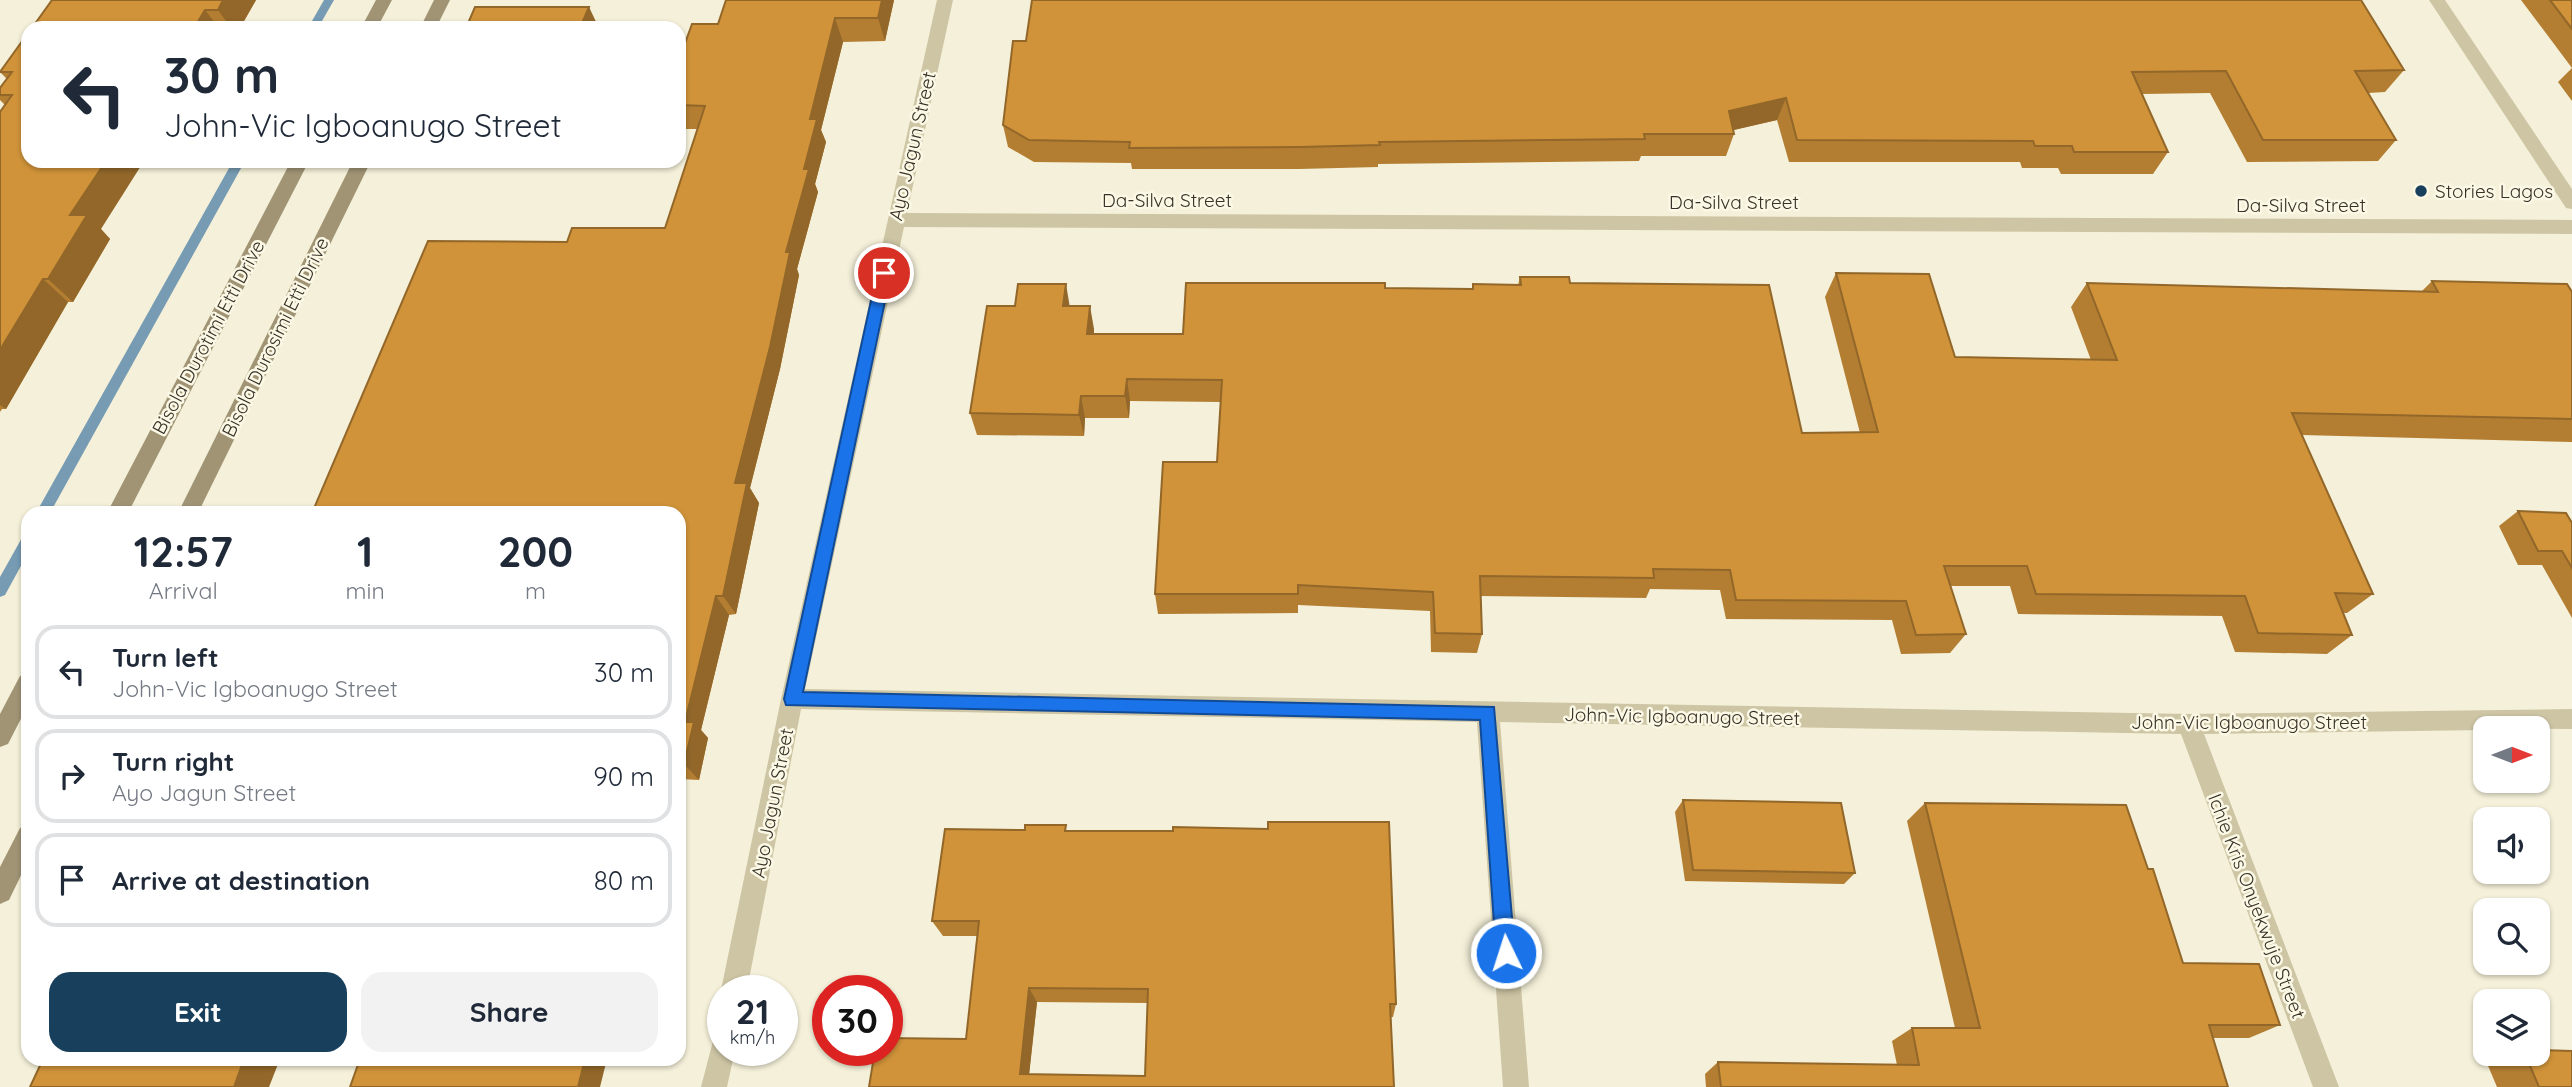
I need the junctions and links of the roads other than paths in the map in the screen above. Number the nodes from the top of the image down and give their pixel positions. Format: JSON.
{"nodes":[{"id":1,"x":384,"y":0,"type":"edge"},
{"id":2,"x":442,"y":0,"type":"edge"},
{"id":3,"x":945,"y":0,"type":"edge"},
{"id":4,"x":2437,"y":0,"type":"edge"},
{"id":5,"x":373,"y":21,"type":"edge"},
{"id":6,"x":432,"y":21,"type":"edge"},
{"id":7,"x":296,"y":168,"type":"edge"},
{"id":8,"x":359,"y":168,"type":"edge"},
{"id":9,"x":2572,"y":203,"type":"edge"},
{"id":10,"x":896,"y":220,"type":"junction"},
{"id":11,"x":2572,"y":227,"type":"edge"},
{"id":12,"x":121,"y":506,"type":"edge"},
{"id":13,"x":191,"y":506,"type":"edge"},
{"id":14,"x":21,"y":696,"type":"edge"},
{"id":15,"x":792,"y":699,"type":"junction"},
{"id":16,"x":1488,"y":713,"type":"junction"},
{"id":17,"x":2572,"y":719,"type":"edge"},
{"id":18,"x":2189,"y":724,"type":"junction"},
{"id":19,"x":0,"y":737,"type":"edge"},
{"id":20,"x":21,"y":850,"type":"edge"},
{"id":21,"x":0,"y":892,"type":"edge"},
{"id":22,"x":737,"y":975,"type":"edge"},
{"id":23,"x":719,"y":1066,"type":"edge"},
{"id":24,"x":715,"y":1087,"type":"edge"},
{"id":25,"x":1516,"y":1087,"type":"edge"},
{"id":26,"x":2326,"y":1087,"type":"edge"}],
"edges":[{"from":1,"to":5,"type":"main road"},
{"from":2,"to":6,"type":"main road"},
{"from":3,"to":10,"type":"street","name":"Ayo Jagun Street"},
{"from":4,"to":9,"type":"street"},
{"from":7,"to":12,"type":"main road","name":"Bisola Durotimi Etti Drive"},
{"from":8,"to":13,"type":"main road","name":"Bisola Durosimi Etti Drive"},
{"from":10,"to":11,"type":"street","name":"Da-Silva Street"},
{"from":10,"to":15,"type":"street","name":"Ayo Jagun Street"},
{"from":14,"to":19,"type":"main road"},
{"from":15,"to":16,"type":"street","name":"John-Vic Igboanugo Street"},
{"from":15,"to":22,"type":"street","name":"Ayo Jagun Street"},
{"from":16,"to":18,"type":"street","name":"John-Vic Igboanugo Street"},
{"from":16,"to":25,"type":"street"},
{"from":17,"to":18,"type":"street","name":"John-Vic Igboanugo Street"},
{"from":18,"to":26,"type":"street","name":"Ichie Kris Onyekwuje Street"},
{"from":20,"to":21,"type":"main road"},
{"from":23,"to":24,"type":"street"}]}
